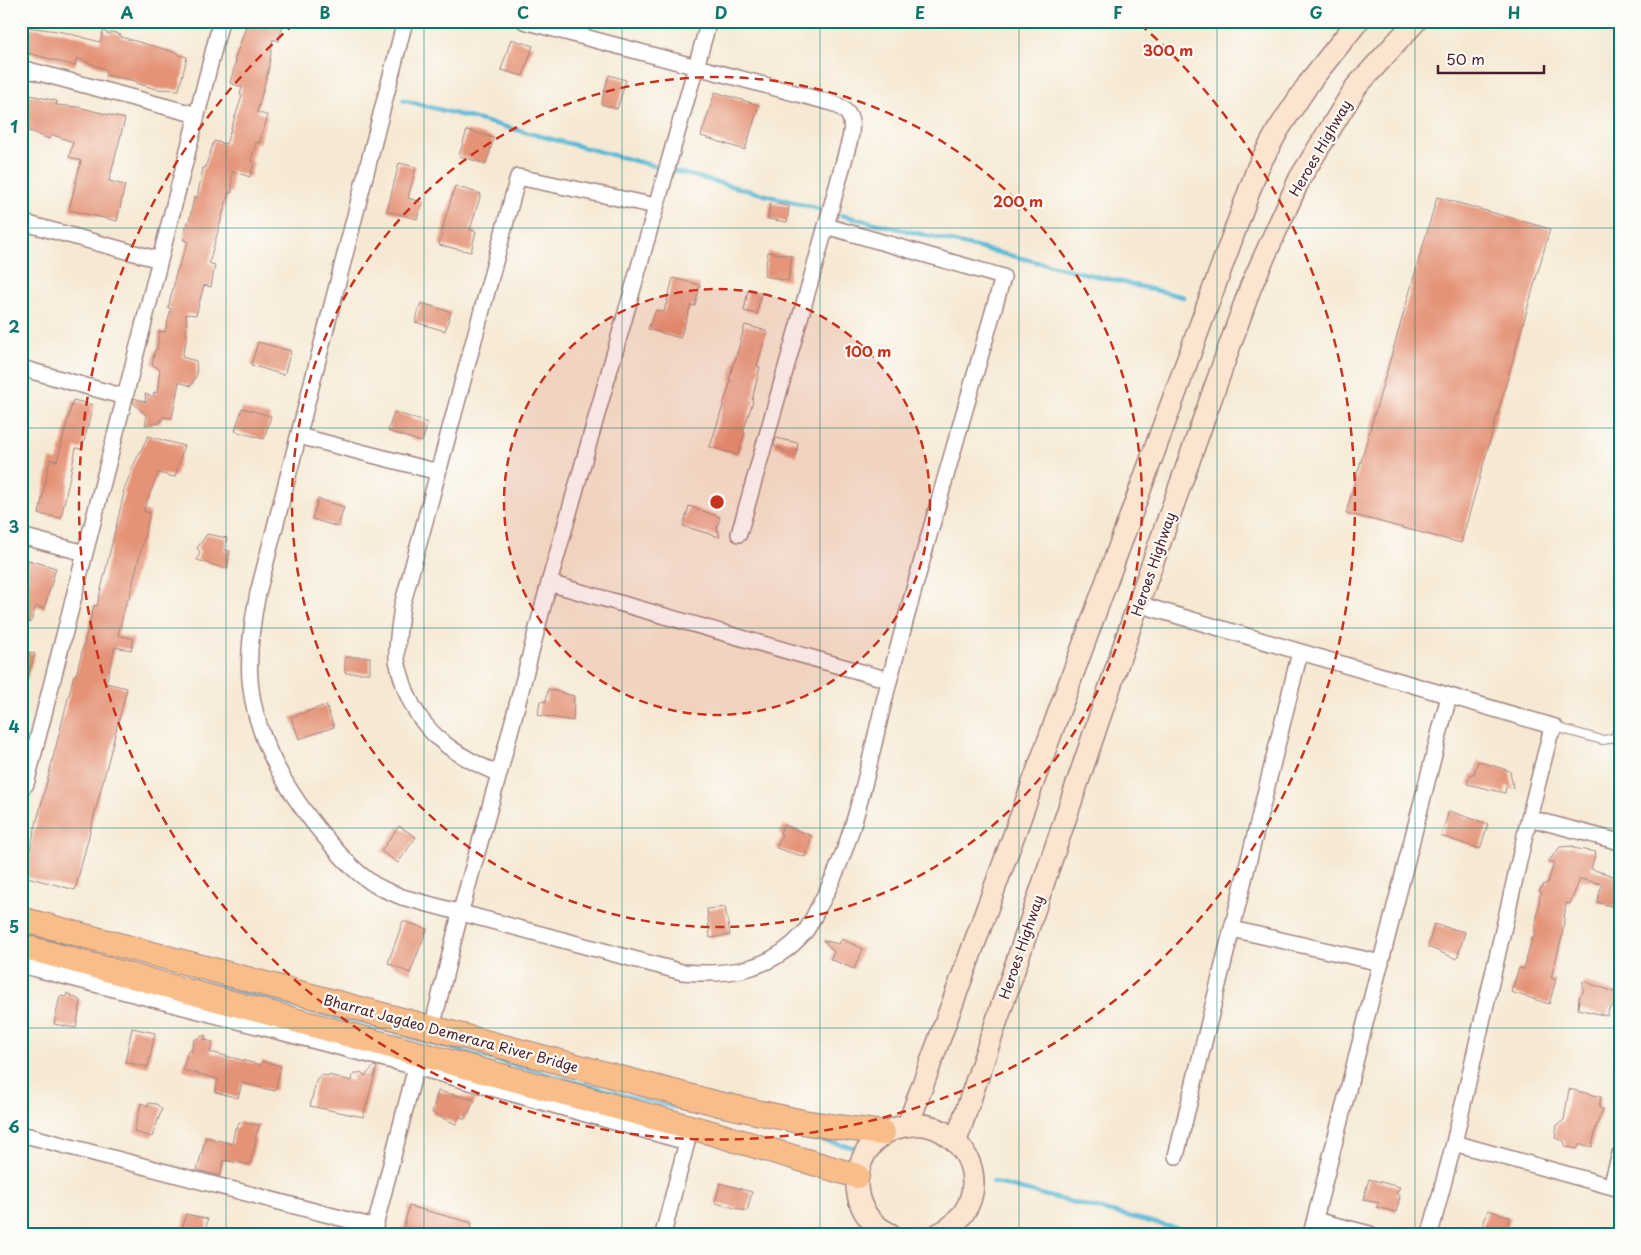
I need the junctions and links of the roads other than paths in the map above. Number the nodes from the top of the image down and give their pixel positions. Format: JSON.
{"nodes":[{"id":1,"x":221,"y":21,"type":"edge"},
{"id":2,"x":405,"y":21,"type":"edge"},
{"id":3,"x":524,"y":21,"type":"edge"},
{"id":4,"x":709,"y":21,"type":"edge"},
{"id":5,"x":1358,"y":21,"type":"edge"},
{"id":6,"x":1416,"y":21,"type":"edge"},
{"id":7,"x":557,"y":25,"type":"edge"},
{"id":8,"x":697,"y":66,"type":"junction"},
{"id":9,"x":21,"y":68,"type":"edge"},
{"id":10,"x":197,"y":116,"type":"junction"},
{"id":11,"x":656,"y":206,"type":"junction"},
{"id":12,"x":21,"y":222,"type":"edge"},
{"id":13,"x":826,"y":226,"type":"junction"},
{"id":14,"x":160,"y":260,"type":"junction"},
{"id":15,"x":21,"y":368,"type":"edge"},
{"id":16,"x":125,"y":397,"type":"junction"},
{"id":17,"x":300,"y":436,"type":"junction"},
{"id":18,"x":438,"y":472,"type":"junction"},
{"id":19,"x":738,"y":534,"type":"dead end"},
{"id":20,"x":21,"y":536,"type":"edge"},
{"id":21,"x":85,"y":553,"type":"junction"},
{"id":22,"x":548,"y":583,"type":"junction"},
{"id":23,"x":1138,"y":604,"type":"junction"},
{"id":24,"x":1300,"y":652,"type":"junction"},
{"id":25,"x":889,"y":680,"type":"junction"},
{"id":26,"x":1449,"y":696,"type":"junction"},
{"id":27,"x":1620,"y":718,"type":"edge"},
{"id":28,"x":1555,"y":727,"type":"junction"},
{"id":29,"x":499,"y":774,"type":"junction"},
{"id":30,"x":21,"y":789,"type":"edge"},
{"id":31,"x":1529,"y":818,"type":"junction"},
{"id":32,"x":1620,"y":842,"type":"edge"},
{"id":33,"x":460,"y":914,"type":"junction"},
{"id":34,"x":21,"y":919,"type":"edge"},
{"id":35,"x":1232,"y":929,"type":"junction"},
{"id":36,"x":21,"y":946,"type":"edge"},
{"id":37,"x":1380,"y":963,"type":"junction"},
{"id":38,"x":21,"y":965,"type":"edge"},
{"id":39,"x":432,"y":1028,"type":"junction"},
{"id":40,"x":418,"y":1061,"type":"junction"},
{"id":41,"x":908,"y":1125,"type":"junction"},
{"id":42,"x":883,"y":1133,"type":"junction"},
{"id":43,"x":21,"y":1134,"type":"edge"},
{"id":44,"x":956,"y":1141,"type":"junction"},
{"id":45,"x":1454,"y":1143,"type":"junction"},
{"id":46,"x":1620,"y":1154,"type":"edge"},
{"id":47,"x":1176,"y":1156,"type":"dead end"},
{"id":48,"x":857,"y":1176,"type":"junction"},
{"id":49,"x":1616,"y":1187,"type":"edge"},
{"id":50,"x":1313,"y":1227,"type":"edge"},
{"id":51,"x":374,"y":1230,"type":"edge"},
{"id":52,"x":878,"y":1230,"type":"edge"},
{"id":53,"x":663,"y":1234,"type":"edge"},
{"id":54,"x":939,"y":1234,"type":"edge"},
{"id":55,"x":1370,"y":1234,"type":"edge"},
{"id":56,"x":1430,"y":1234,"type":"edge"}],
"edges":[{"from":1,"to":10,"type":"street"},
{"from":2,"to":17,"type":"street"},
{"from":3,"to":7,"type":"street"},
{"from":4,"to":8,"type":"street"},
{"from":5,"to":41,"type":"main road"},
{"from":6,"to":23,"type":"main road","name":"Heroes Highway"},
{"from":7,"to":8,"type":"street"},
{"from":8,"to":11,"type":"street"},
{"from":8,"to":13,"type":"street"},
{"from":9,"to":10,"type":"street"},
{"from":10,"to":14,"type":"street"},
{"from":11,"to":18,"type":"street"},
{"from":11,"to":22,"type":"street"},
{"from":12,"to":14,"type":"street"},
{"from":13,"to":19,"type":"street"},
{"from":13,"to":25,"type":"street"},
{"from":14,"to":16,"type":"street"},
{"from":15,"to":16,"type":"street"},
{"from":16,"to":21,"type":"street"},
{"from":17,"to":18,"type":"street"},
{"from":17,"to":33,"type":"street"},
{"from":18,"to":29,"type":"street"},
{"from":20,"to":21,"type":"street"},
{"from":21,"to":30,"type":"street"},
{"from":22,"to":25,"type":"street"},
{"from":22,"to":29,"type":"street"},
{"from":23,"to":24,"type":"street"},
{"from":23,"to":44,"type":"main road","name":"Heroes Highway"},
{"from":24,"to":26,"type":"street"},
{"from":24,"to":35,"type":"street"},
{"from":25,"to":33,"type":"street"},
{"from":26,"to":28,"type":"street"},
{"from":26,"to":37,"type":"street"},
{"from":27,"to":28,"type":"lane"},
{"from":28,"to":31,"type":"street"},
{"from":29,"to":33,"type":"street"},
{"from":31,"to":32,"type":"street"},
{"from":31,"to":45,"type":"street"},
{"from":33,"to":39,"type":"street"},
{"from":34,"to":39,"type":"main road","name":"Bharrat Jagdeo Demerara River Bridge"},
{"from":35,"to":37,"type":"street"},
{"from":35,"to":47,"type":"street"},
{"from":36,"to":40,"type":"main road","name":"Bharrat Jagdeo Demerara River Bridge"},
{"from":37,"to":50,"type":"street"},
{"from":38,"to":40,"type":"street"},
{"from":39,"to":42,"type":"main road","name":"Bharrat Jagdeo Demerara River Bridge"},
{"from":40,"to":48,"type":"main road","name":"Bharrat Jagdeo Demerara River Bridge"},
{"from":40,"to":51,"type":"street"},
{"from":40,"to":53,"type":"street"},
{"from":41,"to":42,"type":"main road"},
{"from":41,"to":44,"type":"main road"},
{"from":42,"to":48,"type":"main road"},
{"from":43,"to":51,"type":"street"},
{"from":44,"to":54,"type":"main road"},
{"from":45,"to":49,"type":"street"},
{"from":45,"to":56,"type":"street"},
{"from":46,"to":49,"type":"street"},
{"from":48,"to":52,"type":"main road"},
{"from":50,"to":55,"type":"street"}]}
